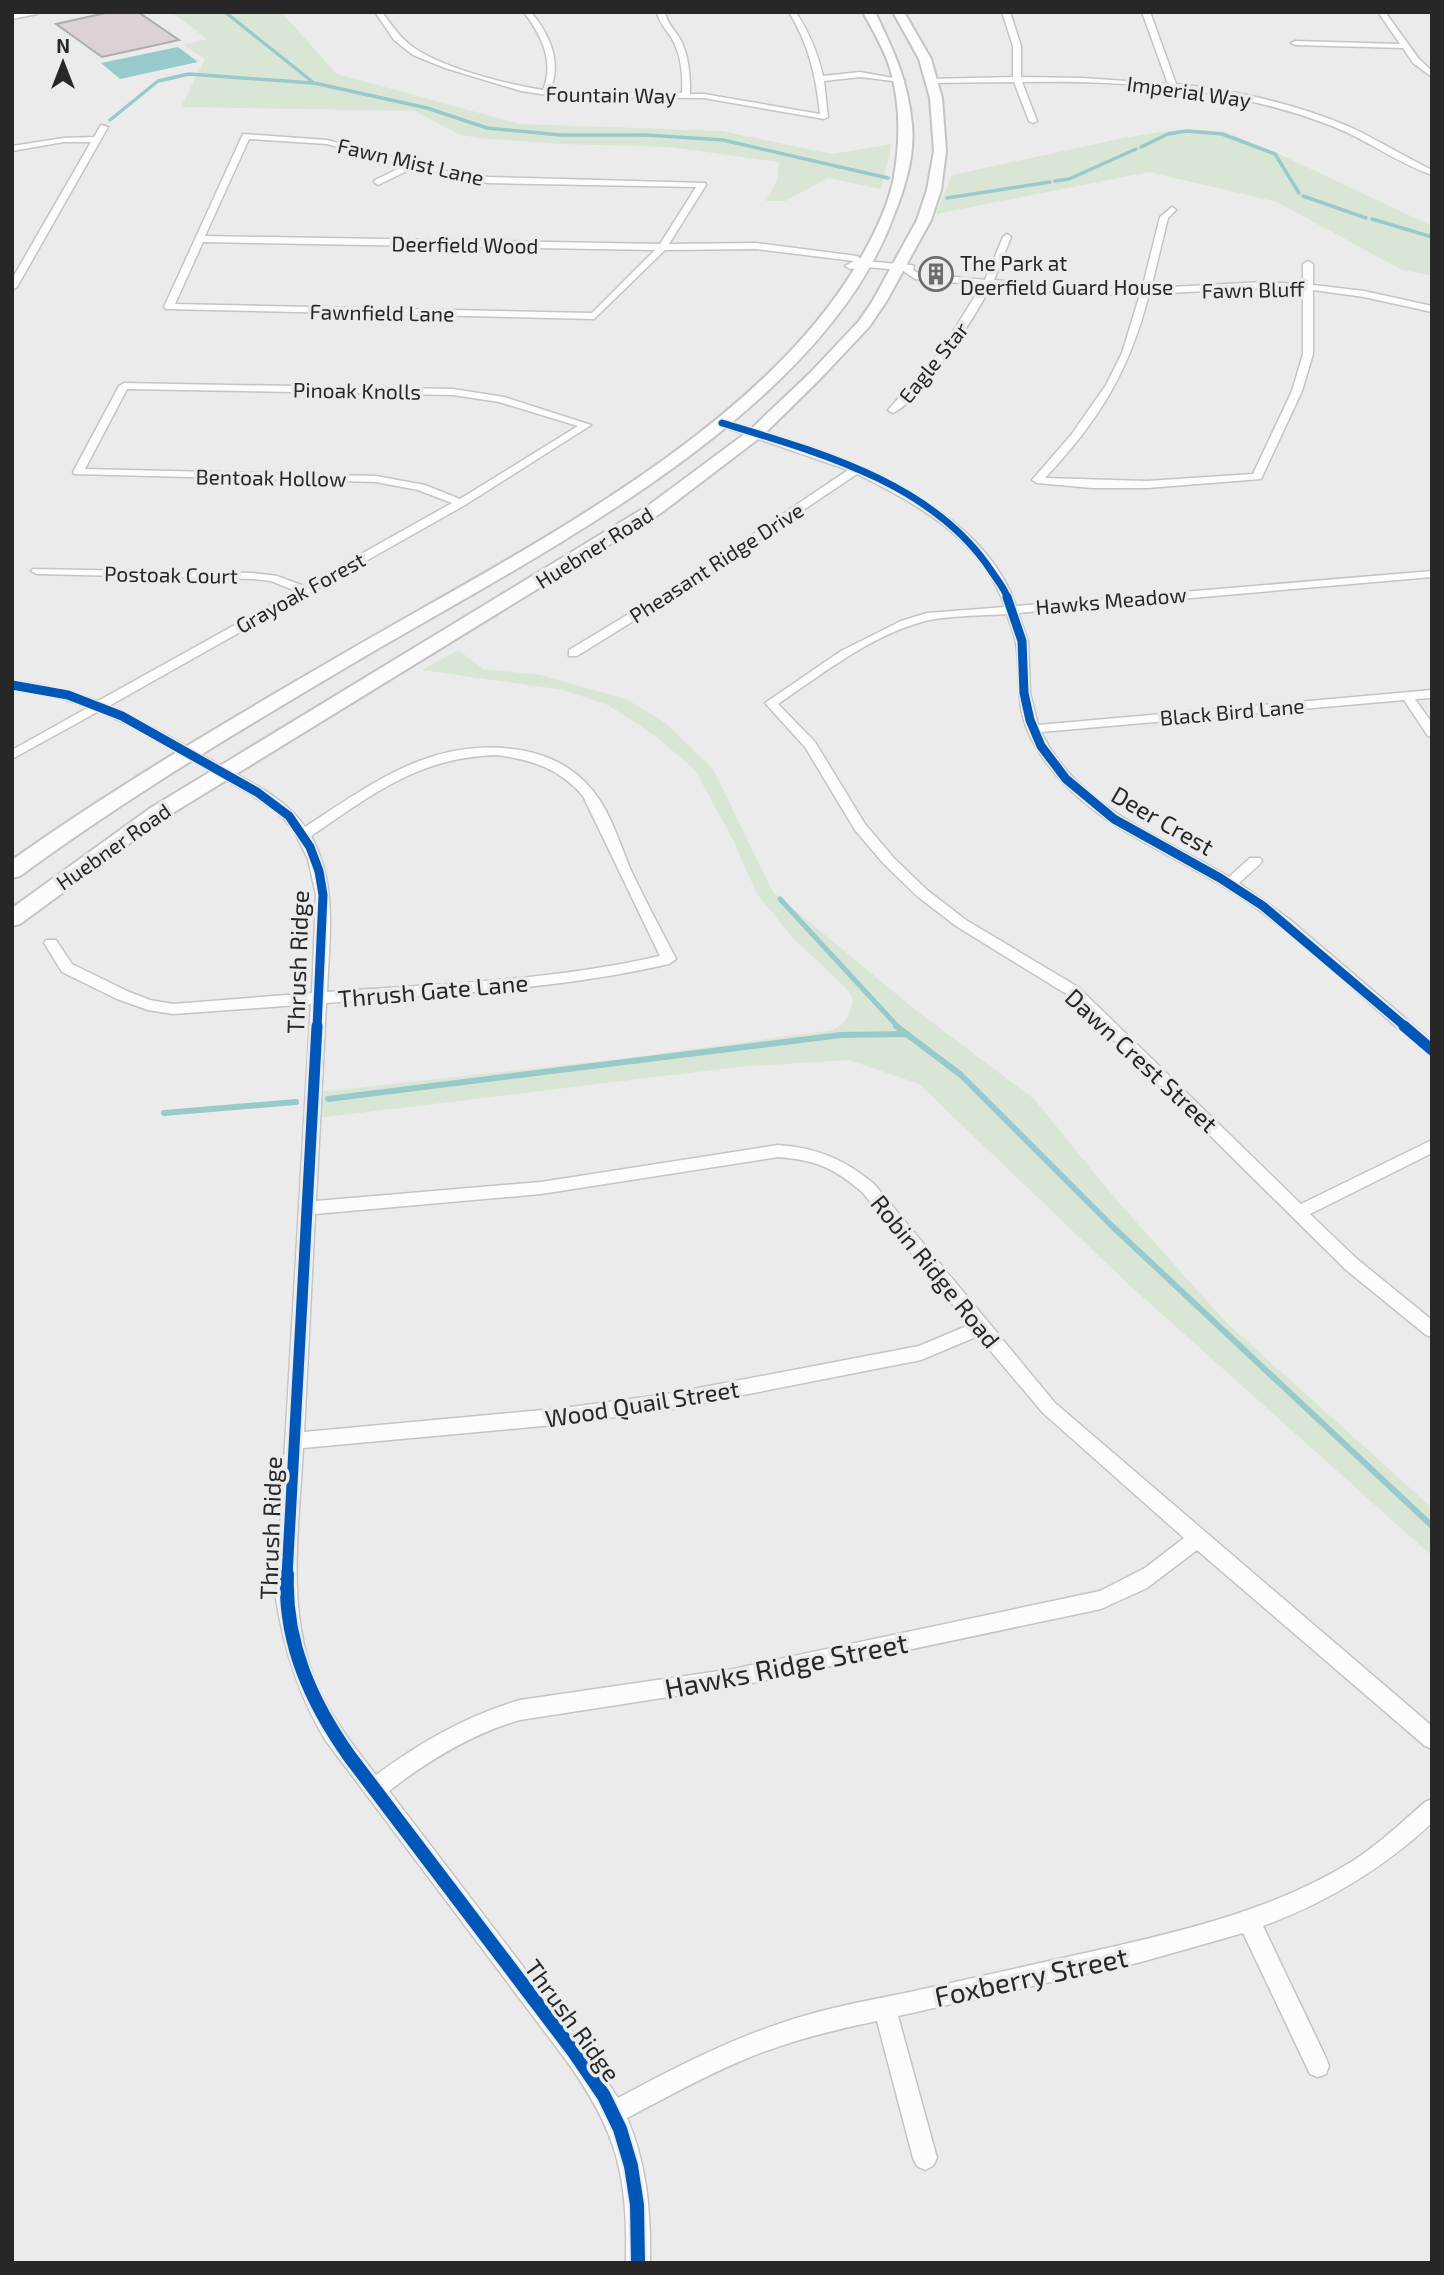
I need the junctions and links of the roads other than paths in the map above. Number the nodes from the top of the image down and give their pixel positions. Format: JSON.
{"nodes":[{"id":1,"x":33,"y":12,"type":"edge"},
{"id":2,"x":378,"y":12,"type":"edge"},
{"id":3,"x":527,"y":12,"type":"edge"},
{"id":4,"x":661,"y":12,"type":"edge"},
{"id":5,"x":792,"y":12,"type":"edge"},
{"id":6,"x":869,"y":12,"type":"edge"},
{"id":7,"x":898,"y":12,"type":"edge"},
{"id":8,"x":1006,"y":12,"type":"edge"},
{"id":9,"x":1146,"y":12,"type":"edge"},
{"id":10,"x":1381,"y":12,"type":"edge"},
{"id":11,"x":12,"y":16,"type":"edge"},
{"id":12,"x":1295,"y":43,"type":"dead end"},
{"id":13,"x":1406,"y":46,"type":"junction"},
{"id":14,"x":1432,"y":75,"type":"edge"},
{"id":15,"x":820,"y":79,"type":"junction"},
{"id":16,"x":1017,"y":79,"type":"junction"},
{"id":17,"x":916,"y":81,"type":"junction"},
{"id":18,"x":1172,"y":85,"type":"junction"},
{"id":19,"x":545,"y":94,"type":"junction"},
{"id":20,"x":686,"y":95,"type":"junction"},
{"id":21,"x":1033,"y":121,"type":"dead end"},
{"id":22,"x":104,"y":127,"type":"dead end"},
{"id":23,"x":97,"y":139,"type":"junction"},
{"id":24,"x":12,"y":149,"type":"edge"},
{"id":25,"x":412,"y":164,"type":"junction"},
{"id":26,"x":1432,"y":173,"type":"edge"},
{"id":27,"x":378,"y":182,"type":"dead end"},
{"id":28,"x":1172,"y":210,"type":"dead end"},
{"id":29,"x":1007,"y":237,"type":"dead end"},
{"id":30,"x":200,"y":239,"type":"junction"},
{"id":31,"x":663,"y":247,"type":"junction"},
{"id":32,"x":863,"y":264,"type":"junction"},
{"id":33,"x":1308,"y":264,"type":"dead end"},
{"id":34,"x":902,"y":269,"type":"junction"},
{"id":35,"x":988,"y":282,"type":"junction"},
{"id":36,"x":12,"y":287,"type":"edge"},
{"id":37,"x":1309,"y":287,"type":"junction"},
{"id":38,"x":1143,"y":292,"type":"junction"},
{"id":39,"x":1432,"y":309,"type":"edge"},
{"id":40,"x":893,"y":410,"type":"dead end"},
{"id":41,"x":722,"y":423,"type":"junction"},
{"id":42,"x":586,"y":425,"type":"joint"},
{"id":43,"x":757,"y":433,"type":"junction"},
{"id":44,"x":857,"y":468,"type":"junction"},
{"id":45,"x":78,"y":472,"type":"joint"},
{"id":46,"x":461,"y":503,"type":"junction"},
{"id":47,"x":37,"y":571,"type":"dead end"},
{"id":48,"x":1432,"y":574,"type":"edge"},
{"id":49,"x":304,"y":590,"type":"junction"},
{"id":50,"x":1012,"y":608,"type":"junction"},
{"id":51,"x":573,"y":653,"type":"dead end"},
{"id":52,"x":12,"y":685,"type":"edge"},
{"id":53,"x":1432,"y":694,"type":"edge"},
{"id":54,"x":1407,"y":696,"type":"junction"},
{"id":55,"x":771,"y":703,"type":"joint"},
{"id":56,"x":98,"y":705,"type":"junction"},
{"id":57,"x":1033,"y":729,"type":"junction"},
{"id":58,"x":1432,"y":733,"type":"edge"},
{"id":59,"x":190,"y":753,"type":"junction"},
{"id":60,"x":12,"y":755,"type":"edge"},
{"id":61,"x":222,"y":773,"type":"junction"},
{"id":62,"x":303,"y":835,"type":"junction"},
{"id":63,"x":1255,"y":862,"type":"dead end"},
{"id":64,"x":12,"y":872,"type":"edge"},
{"id":65,"x":1230,"y":884,"type":"junction"},
{"id":66,"x":12,"y":919,"type":"edge"},
{"id":67,"x":51,"y":943,"type":"dead end"},
{"id":68,"x":317,"y":1000,"type":"junction"},
{"id":69,"x":1432,"y":1050,"type":"edge"},
{"id":70,"x":1432,"y":1146,"type":"edge"},
{"id":71,"x":306,"y":1208,"type":"junction"},
{"id":72,"x":1299,"y":1212,"type":"junction"},
{"id":73,"x":982,"y":1327,"type":"junction"},
{"id":74,"x":1432,"y":1330,"type":"edge"},
{"id":75,"x":294,"y":1441,"type":"junction"},
{"id":76,"x":1197,"y":1538,"type":"junction"},
{"id":77,"x":1432,"y":1739,"type":"edge"},
{"id":78,"x":374,"y":1789,"type":"junction"},
{"id":79,"x":1432,"y":1809,"type":"edge"},
{"id":80,"x":1250,"y":1921,"type":"junction"},
{"id":81,"x":885,"y":2008,"type":"junction"},
{"id":82,"x":1318,"y":2066,"type":"dead end"},
{"id":83,"x":613,"y":2113,"type":"junction"},
{"id":84,"x":925,"y":2158,"type":"dead end"},
{"id":85,"x":638,"y":2263,"type":"edge"}],
"edges":[{"from":1,"to":11,"type":"main road"},
{"from":2,"to":19,"type":"street","name":"Fountain Way"},
{"from":3,"to":19,"type":"street"},
{"from":4,"to":20,"type":"street"},
{"from":5,"to":15,"type":"street"},
{"from":6,"to":17,"type":"main road","name":"Huebner Road"},
{"from":7,"to":17,"type":"main road","name":"Huebner Road"},
{"from":8,"to":16,"type":"street"},
{"from":9,"to":18,"type":"street"},
{"from":10,"to":13,"type":"street"},
{"from":12,"to":13,"type":"street"},
{"from":13,"to":14,"type":"street"},
{"from":15,"to":17,"type":"street","name":"Imperial Way"},
{"from":15,"to":20,"type":"street","name":"Fountain Way"},
{"from":16,"to":17,"type":"street","name":"Imperial Way"},
{"from":16,"to":18,"type":"street","name":"Imperial Way"},
{"from":16,"to":21,"type":"street"},
{"from":17,"to":32,"type":"main road","name":"Huebner Road"},
{"from":17,"to":34,"type":"main road","name":"Huebner Road"},
{"from":18,"to":26,"type":"street","name":"Imperial Way"},
{"from":19,"to":20,"type":"street","name":"Fountain Way"},
{"from":22,"to":23,"type":"street"},
{"from":23,"to":24,"type":"street"},
{"from":23,"to":36,"type":"street"},
{"from":25,"to":27,"type":"street"},
{"from":25,"to":30,"type":"street","name":"Fawn Mist Lane"},
{"from":25,"to":31,"type":"street","name":"Fawn Mist Lane"},
{"from":28,"to":38,"type":"street"},
{"from":29,"to":35,"type":"street","name":"Eagle Star"},
{"from":30,"to":31,"type":"street","name":"Deerfield Wood"},
{"from":30,"to":31,"type":"street","name":"Fawnfield Lane"},
{"from":31,"to":32,"type":"street","name":"Deerfield Wood"},
{"from":32,"to":34,"type":"street","name":"Deerfield Wood"},
{"from":32,"to":41,"type":"main road","name":"Huebner Road"},
{"from":33,"to":37,"type":"street"},
{"from":34,"to":35,"type":"street","name":"Fawn Bluff"},
{"from":34,"to":43,"type":"main road","name":"Huebner Road"},
{"from":35,"to":38,"type":"street","name":"Fawn Bluff"},
{"from":35,"to":40,"type":"street","name":"Eagle Star"},
{"from":37,"to":38,"type":"street","name":"Fawn Bluff"},
{"from":37,"to":38,"type":"street"},
{"from":37,"to":39,"type":"street","name":"Fawn Bluff"},
{"from":41,"to":43,"type":"street","name":"Deer Crest"},
{"from":41,"to":59,"type":"main road","name":"Huebner Road"},
{"from":42,"to":45,"type":"street","name":"Pinoak Knolls"},
{"from":42,"to":46,"type":"street","name":"Grayoak Forest"},
{"from":43,"to":44,"type":"street","name":"Deer Crest"},
{"from":43,"to":61,"type":"main road","name":"Huebner Road"},
{"from":44,"to":50,"type":"street","name":"Deer Crest"},
{"from":44,"to":51,"type":"street","name":"Pheasant Ridge Drive"},
{"from":45,"to":46,"type":"street","name":"Bentoak Hollow"},
{"from":46,"to":49,"type":"street","name":"Grayoak Forest"},
{"from":47,"to":49,"type":"street","name":"Postoak Court"},
{"from":48,"to":50,"type":"street","name":"Hawks Meadow"},
{"from":49,"to":56,"type":"street","name":"Grayoak Forest"},
{"from":50,"to":55,"type":"street","name":"Hawks Meadow"},
{"from":50,"to":57,"type":"street","name":"Deer Crest"},
{"from":52,"to":56,"type":"street","name":"Thrush Ridge"},
{"from":53,"to":54,"type":"street","name":"Black Bird Lane"},
{"from":54,"to":57,"type":"street","name":"Black Bird Lane"},
{"from":54,"to":58,"type":"street"},
{"from":55,"to":72,"type":"street","name":"Dawn Crest Street"},
{"from":56,"to":59,"type":"street","name":"Thrush Ridge"},
{"from":56,"to":60,"type":"street","name":"Grayoak Forest"},
{"from":57,"to":65,"type":"street","name":"Deer Crest"},
{"from":59,"to":61,"type":"street","name":"Thrush Ridge"},
{"from":59,"to":64,"type":"main road","name":"Huebner Road"},
{"from":61,"to":62,"type":"street","name":"Thrush Ridge"},
{"from":61,"to":66,"type":"main road","name":"Huebner Road"},
{"from":62,"to":68,"type":"street","name":"Thrush Ridge"},
{"from":62,"to":68,"type":"street","name":"Thrush Gate Lane"},
{"from":63,"to":65,"type":"street"},
{"from":65,"to":69,"type":"street","name":"Deer Crest"},
{"from":67,"to":68,"type":"street","name":"Thrush Gate Lane"},
{"from":68,"to":71,"type":"street","name":"Thrush Ridge"},
{"from":70,"to":72,"type":"street"},
{"from":71,"to":73,"type":"street","name":"Robin Ridge Road"},
{"from":71,"to":75,"type":"street","name":"Thrush Ridge"},
{"from":72,"to":74,"type":"street","name":"Dawn Crest Street"},
{"from":73,"to":75,"type":"street","name":"Wood Quail Street"},
{"from":73,"to":76,"type":"street","name":"Robin Ridge Road"},
{"from":75,"to":78,"type":"street","name":"Thrush Ridge"},
{"from":76,"to":77,"type":"street","name":"Robin Ridge Road"},
{"from":76,"to":78,"type":"street","name":"Hawks Ridge Street"},
{"from":78,"to":83,"type":"street","name":"Thrush Ridge"},
{"from":79,"to":80,"type":"street","name":"Foxberry Street"},
{"from":80,"to":81,"type":"street","name":"Foxberry Street"},
{"from":80,"to":82,"type":"street"},
{"from":81,"to":83,"type":"street","name":"Foxberry Street"},
{"from":81,"to":84,"type":"street"},
{"from":83,"to":85,"type":"street","name":"Thrush Ridge"}]}
